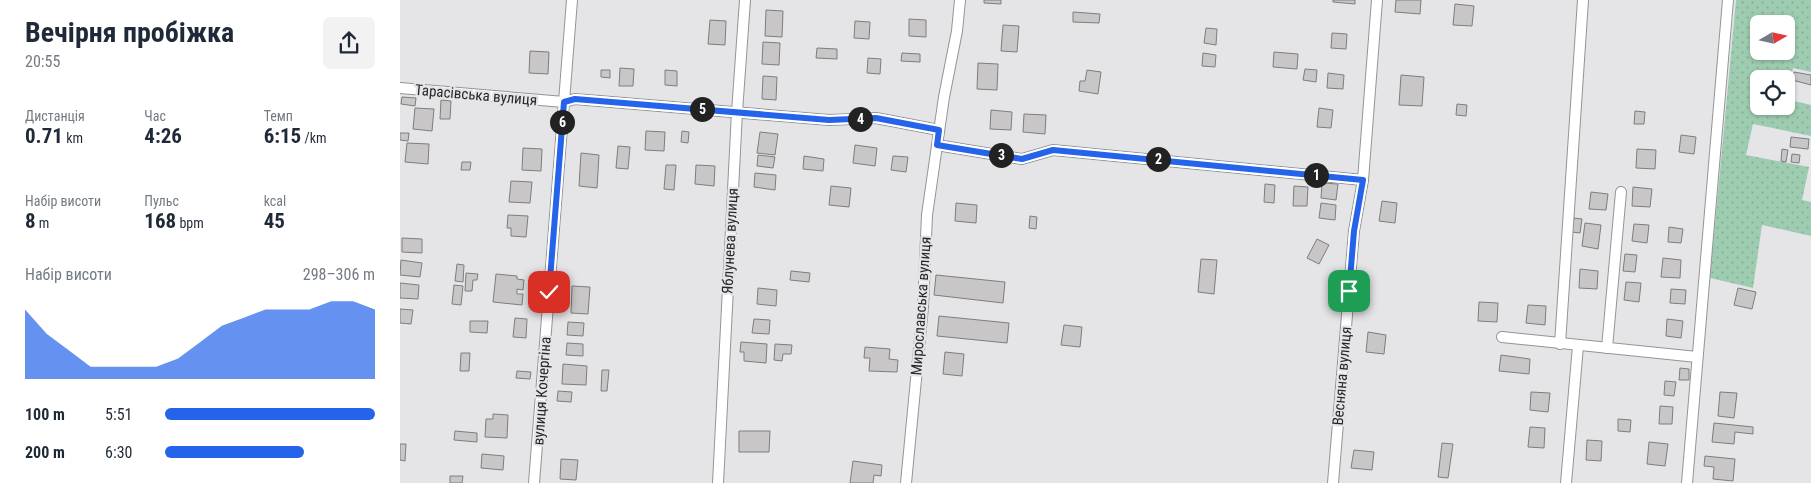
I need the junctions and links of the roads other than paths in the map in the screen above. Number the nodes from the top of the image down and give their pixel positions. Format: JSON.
{"nodes":[{"id":1,"x":572,"y":0,"type":"edge"},
{"id":2,"x":745,"y":0,"type":"edge"},
{"id":3,"x":960,"y":0,"type":"edge"},
{"id":4,"x":1377,"y":0,"type":"edge"},
{"id":5,"x":1583,"y":0,"type":"edge"},
{"id":6,"x":1728,"y":0,"type":"edge"},
{"id":7,"x":400,"y":88,"type":"edge"},
{"id":8,"x":564,"y":102,"type":"junction"},
{"id":9,"x":737,"y":112,"type":"junction"},
{"id":10,"x":939,"y":130,"type":"junction"},
{"id":11,"x":937,"y":145,"type":"junction"},
{"id":12,"x":1363,"y":180,"type":"junction"},
{"id":13,"x":1621,"y":192,"type":"dead end"},
{"id":14,"x":1502,"y":337,"type":"dead end"},
{"id":15,"x":1560,"y":344,"type":"junction"},
{"id":16,"x":1578,"y":346,"type":"junction"},
{"id":17,"x":1607,"y":348,"type":"junction"},
{"id":18,"x":1697,"y":357,"type":"junction"},
{"id":19,"x":534,"y":483,"type":"edge"},
{"id":20,"x":718,"y":483,"type":"edge"},
{"id":21,"x":906,"y":483,"type":"edge"},
{"id":22,"x":1333,"y":483,"type":"edge"},
{"id":23,"x":1566,"y":483,"type":"edge"},
{"id":24,"x":1686,"y":483,"type":"edge"}],
"edges":[{"from":1,"to":8,"type":"street","name":"вулиця Кочергіна"},
{"from":2,"to":9,"type":"street","name":"Яблунева вулиця"},
{"from":3,"to":10,"type":"street","name":"Мирославська вулиця"},
{"from":4,"to":12,"type":"street","name":"Весняна вулиця"},
{"from":5,"to":15,"type":"street"},
{"from":6,"to":18,"type":"street"},
{"from":7,"to":8,"type":"street","name":"Тарасівська вулиця"},
{"from":8,"to":9,"type":"street","name":"Тарасівська вулиця"},
{"from":8,"to":19,"type":"street","name":"вулиця Кочергіна"},
{"from":9,"to":10,"type":"street","name":"Тарасівська вулиця"},
{"from":9,"to":20,"type":"street","name":"Яблунева вулиця"},
{"from":10,"to":11,"type":"street","name":"Мирославська вулиця"},
{"from":11,"to":12,"type":"street"},
{"from":11,"to":21,"type":"street","name":"Мирославська вулиця"},
{"from":12,"to":22,"type":"street","name":"Весняна вулиця"},
{"from":13,"to":17,"type":"street"},
{"from":14,"to":15,"type":"street"},
{"from":15,"to":16,"type":"street"},
{"from":16,"to":17,"type":"street"},
{"from":16,"to":23,"type":"street"},
{"from":17,"to":18,"type":"street"},
{"from":18,"to":24,"type":"street"}]}
